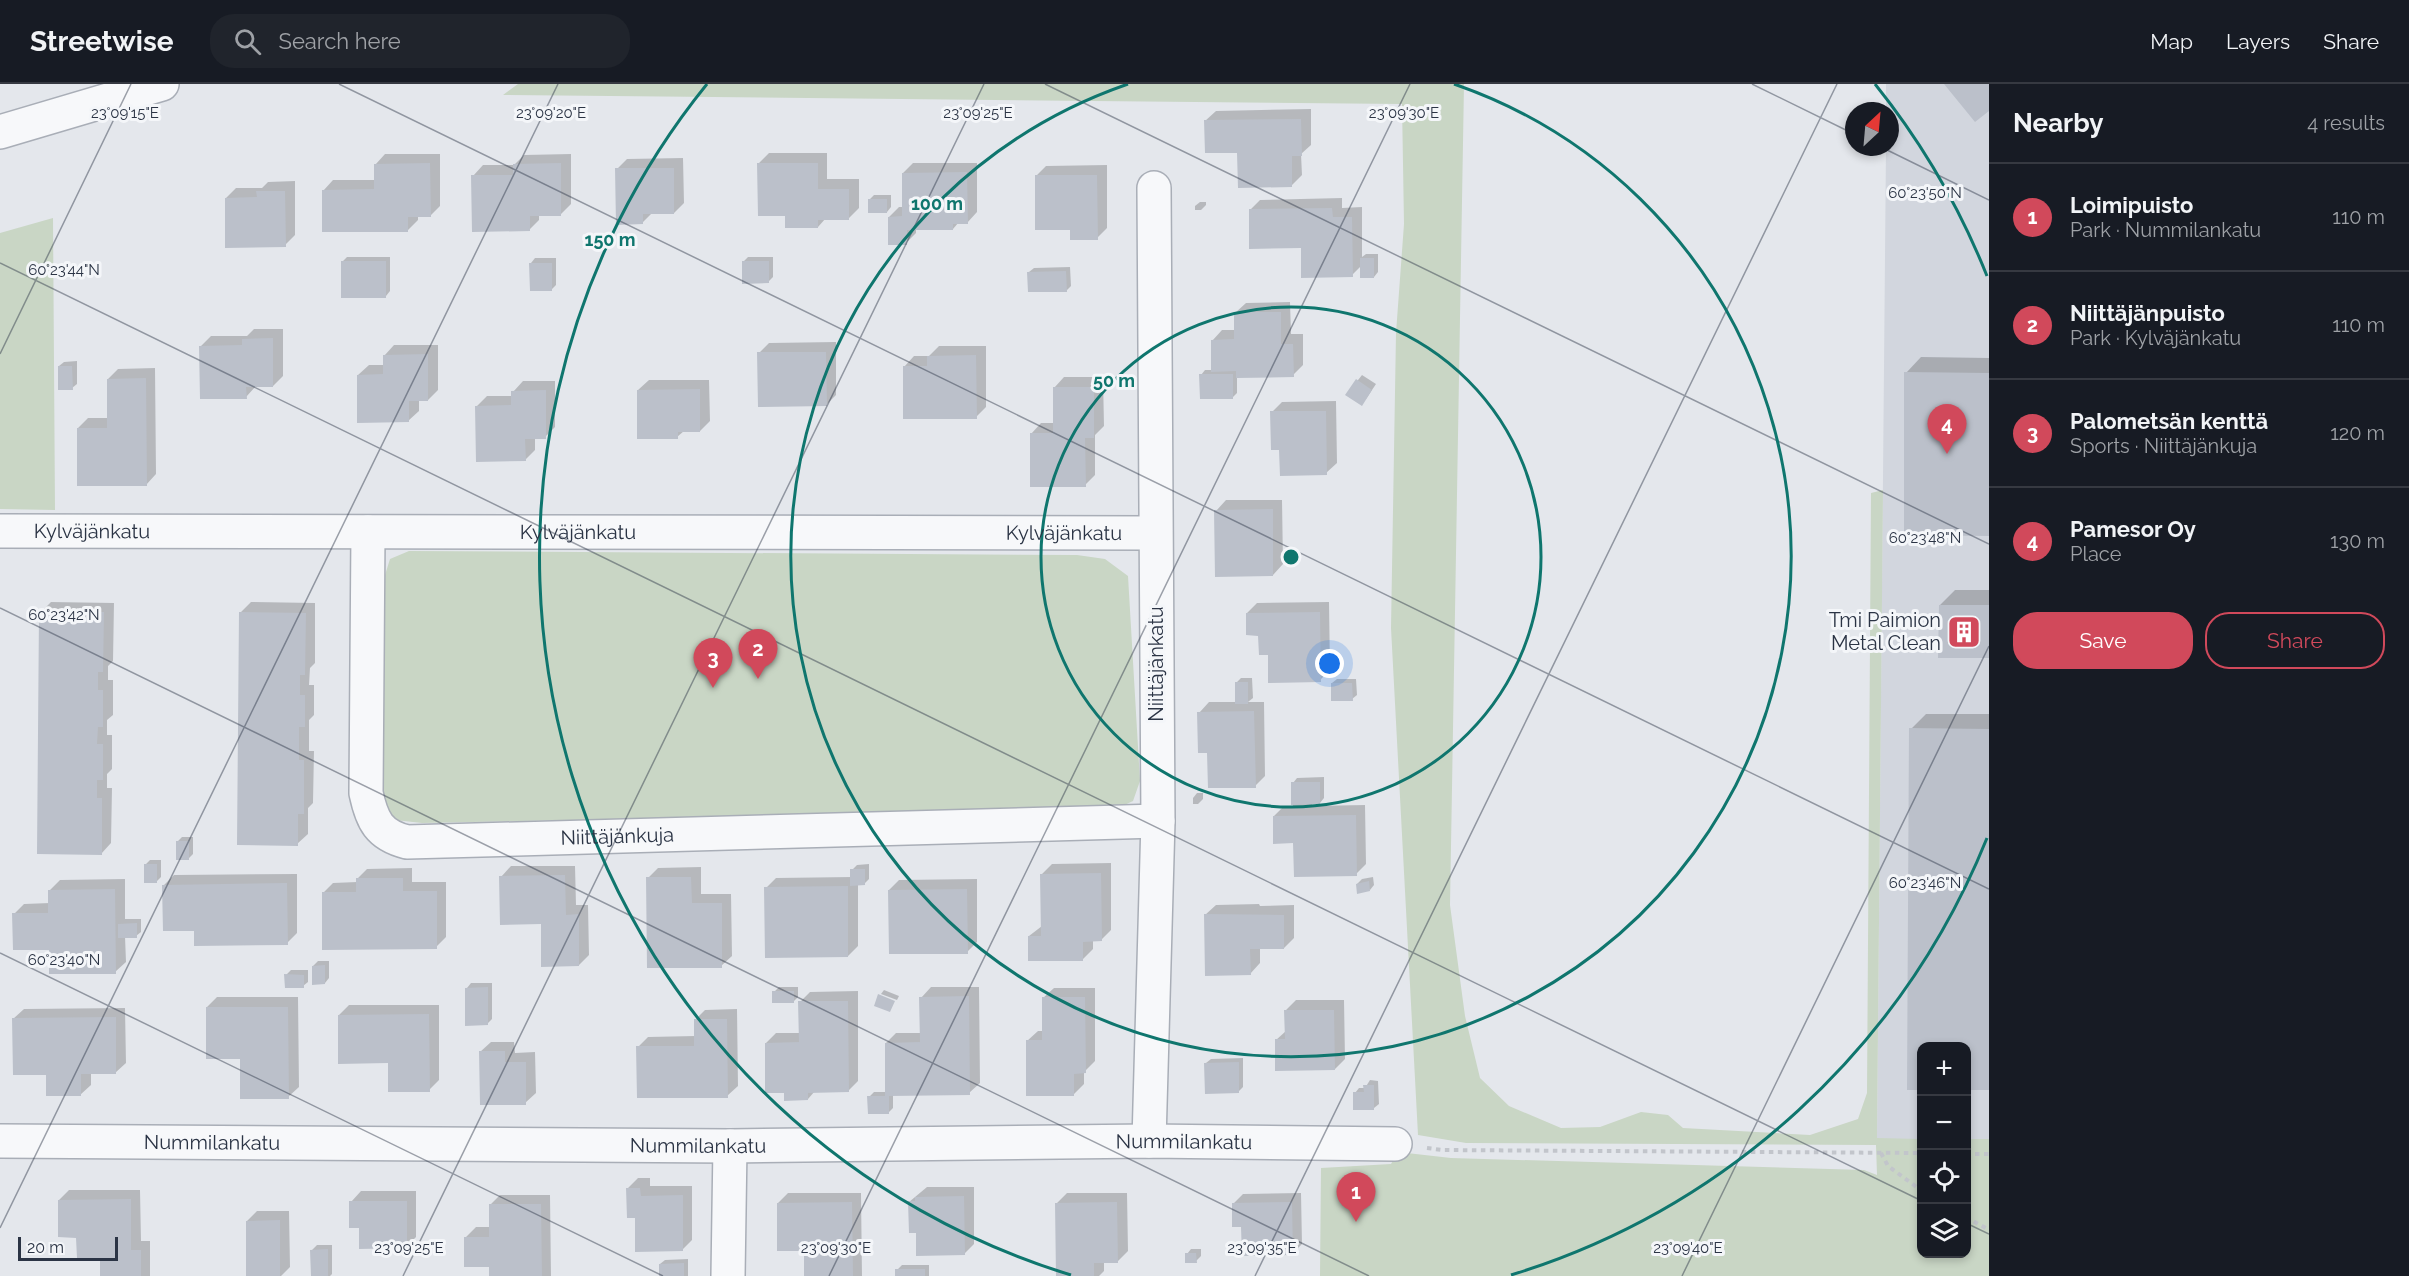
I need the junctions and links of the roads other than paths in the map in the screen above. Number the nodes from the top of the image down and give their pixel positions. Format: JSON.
{"nodes":[{"id":1,"x":162,"y":84,"type":"edge"},
{"id":2,"x":0,"y":132,"type":"edge"},
{"id":3,"x":1154,"y":188,"type":"dead end"},
{"id":4,"x":0,"y":531,"type":"edge"},
{"id":5,"x":368,"y":532,"type":"junction"},
{"id":6,"x":1155,"y":533,"type":"junction"},
{"id":7,"x":1158,"y":821,"type":"junction"},
{"id":8,"x":0,"y":1141,"type":"edge"},
{"id":9,"x":1149,"y":1141,"type":"junction"},
{"id":10,"x":1395,"y":1144,"type":"road end"},
{"id":11,"x":730,"y":1146,"type":"junction"},
{"id":12,"x":728,"y":1276,"type":"edge"}],
"edges":[{"from":1,"to":2,"type":"street"},
{"from":3,"to":6,"type":"street","name":"Niittäjänkatu"},
{"from":4,"to":5,"type":"street","name":"Kylväjänkatu"},
{"from":5,"to":6,"type":"street","name":"Kylväjänkatu"},
{"from":5,"to":7,"type":"street","name":"Niittäjänkuja"},
{"from":6,"to":7,"type":"street","name":"Niittäjänkatu"},
{"from":7,"to":9,"type":"street","name":"Niittäjänkatu"},
{"from":8,"to":11,"type":"street","name":"Nummilankatu"},
{"from":9,"to":10,"type":"street","name":"Nummilankatu"},
{"from":9,"to":11,"type":"street","name":"Nummilankatu"},
{"from":11,"to":12,"type":"street"}]}
